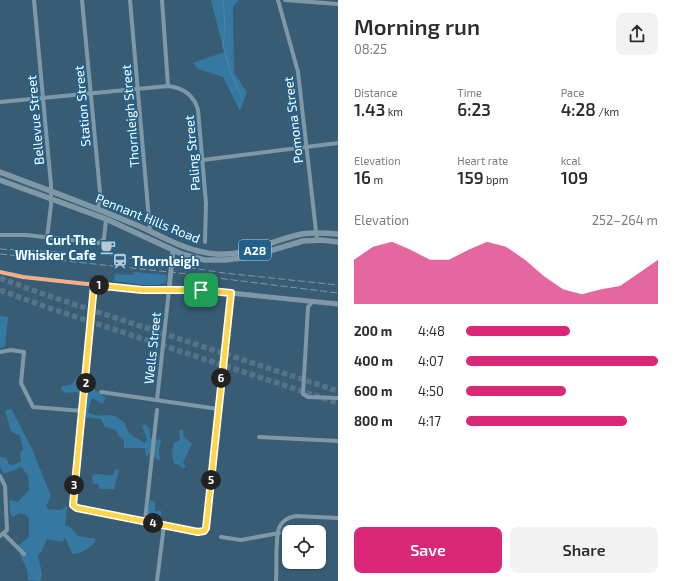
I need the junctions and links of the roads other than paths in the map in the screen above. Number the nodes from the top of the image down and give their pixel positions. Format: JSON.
{"nodes":[{"id":1,"x":34,"y":0,"type":"edge"},
{"id":2,"x":82,"y":0,"type":"edge"},
{"id":3,"x":130,"y":0,"type":"edge"},
{"id":4,"x":162,"y":0,"type":"edge"},
{"id":5,"x":278,"y":0,"type":"edge"},
{"id":6,"x":285,"y":0,"type":"edge"},
{"id":7,"x":338,"y":4,"type":"edge"},
{"id":8,"x":168,"y":86,"type":"junction"},
{"id":9,"x":138,"y":89,"type":"junction"},
{"id":10,"x":91,"y":93,"type":"junction"},
{"id":11,"x":43,"y":98,"type":"junction"},
{"id":12,"x":0,"y":102,"type":"edge"},
{"id":13,"x":338,"y":143,"type":"edge"},
{"id":14,"x":306,"y":147,"type":"junction"},
{"id":15,"x":203,"y":160,"type":"junction"},
{"id":16,"x":0,"y":172,"type":"edge"},
{"id":17,"x":0,"y":180,"type":"edge"},
{"id":18,"x":51,"y":191,"type":"junction"},
{"id":19,"x":51,"y":199,"type":"junction"},
{"id":20,"x":98,"y":209,"type":"junction"},
{"id":21,"x":106,"y":219,"type":"junction"},
{"id":22,"x":150,"y":231,"type":"junction"},
{"id":23,"x":316,"y":233,"type":"junction"},
{"id":24,"x":338,"y":234,"type":"edge"},
{"id":25,"x":0,"y":235,"type":"edge"},
{"id":26,"x":159,"y":235,"type":"junction"},
{"id":27,"x":47,"y":238,"type":"junction"},
{"id":28,"x":317,"y":240,"type":"junction"},
{"id":29,"x":206,"y":242,"type":"dead end"},
{"id":30,"x":338,"y":242,"type":"edge"},
{"id":31,"x":173,"y":250,"type":"junction"},
{"id":32,"x":0,"y":272,"type":"edge"},
{"id":33,"x":94,"y":285,"type":"junction"},
{"id":34,"x":169,"y":290,"type":"junction"},
{"id":35,"x":231,"y":293,"type":"junction"},
{"id":36,"x":313,"y":301,"type":"junction"},
{"id":37,"x":338,"y":304,"type":"edge"},
{"id":38,"x":0,"y":352,"type":"edge"},
{"id":39,"x":101,"y":392,"type":"dead end"},
{"id":40,"x":338,"y":398,"type":"edge"},
{"id":41,"x":157,"y":400,"type":"junction"},
{"id":42,"x":218,"y":409,"type":"junction"},
{"id":43,"x":157,"y":410,"type":"dead end"},
{"id":44,"x":83,"y":411,"type":"junction"},
{"id":45,"x":259,"y":437,"type":"dead end"},
{"id":46,"x":338,"y":441,"type":"edge"},
{"id":47,"x":0,"y":476,"type":"edge"},
{"id":48,"x":338,"y":518,"type":"edge"},
{"id":49,"x":145,"y":521,"type":"junction"},
{"id":50,"x":164,"y":525,"type":"junction"},
{"id":51,"x":279,"y":533,"type":"junction"},
{"id":52,"x":2,"y":535,"type":"edge"},
{"id":53,"x":221,"y":537,"type":"dead end"},
{"id":54,"x":24,"y":554,"type":"dead end"},
{"id":55,"x":157,"y":581,"type":"edge"},
{"id":56,"x":276,"y":581,"type":"edge"}],
"edges":[{"from":1,"to":11,"type":"street","name":"Bellevue Street"},
{"from":2,"to":10,"type":"street","name":"Station Street"},
{"from":3,"to":9,"type":"street","name":"Thornleigh Street"},
{"from":4,"to":8,"type":"street"},
{"from":5,"to":14,"type":"street","name":"Pomona Street"},
{"from":6,"to":7,"type":"street"},
{"from":8,"to":9,"type":"street","name":"Paling Street"},
{"from":8,"to":15,"type":"street","name":"Paling Street"},
{"from":9,"to":10,"type":"street","name":"Paling Street"},
{"from":9,"to":22,"type":"street","name":"Thornleigh Street"},
{"from":10,"to":11,"type":"street","name":"Paling Street"},
{"from":10,"to":20,"type":"street","name":"Station Street"},
{"from":11,"to":12,"type":"street","name":"Paling Street"},
{"from":11,"to":18,"type":"street","name":"Bellevue Street"},
{"from":13,"to":14,"type":"street"},
{"from":14,"to":15,"type":"street"},
{"from":14,"to":23,"type":"street","name":"Pomona Street"},
{"from":15,"to":29,"type":"street","name":"Paling Street"},
{"from":16,"to":18,"type":"highway","name":"Pennant Hills Road","number":"A28"},
{"from":17,"to":19,"type":"highway","name":"Pennant Hills Road","number":"A28"},
{"from":18,"to":19,"type":"street","name":"Bellevue Street"},
{"from":18,"to":20,"type":"highway","name":"Pennant Hills Road","number":"A28"},
{"from":19,"to":21,"type":"highway","name":"Pennant Hills Road","number":"A28"},
{"from":19,"to":27,"type":"street","name":"Bellevue Street"},
{"from":20,"to":22,"type":"highway","name":"Pennant Hills Road","number":"A28"},
{"from":21,"to":27,"type":"street"},
{"from":21,"to":31,"type":"highway","name":"Pennant Hills Road","number":"A28"},
{"from":22,"to":26,"type":"highway","name":"Pennant Hills Road","number":"A28"},
{"from":23,"to":24,"type":"highway","name":"Pennant Hills Road","number":"A28"},
{"from":23,"to":26,"type":"highway","name":"Pennant Hills Road","number":"A28"},
{"from":23,"to":28,"type":"street","name":"Pomona Street"},
{"from":25,"to":27,"type":"street"},
{"from":26,"to":31,"type":"highway"},
{"from":28,"to":30,"type":"highway","name":"Pennant Hills Road","number":"A28"},
{"from":28,"to":31,"type":"highway","name":"Pennant Hills Road","number":"A28"},
{"from":31,"to":34,"type":"main road","name":"Wells Street"},
{"from":32,"to":33,"type":"main road"},
{"from":33,"to":34,"type":"main road"},
{"from":33,"to":44,"type":"street"},
{"from":34,"to":35,"type":"main road"},
{"from":34,"to":41,"type":"street","name":"Wells Street"},
{"from":35,"to":36,"type":"main road"},
{"from":35,"to":42,"type":"street"},
{"from":36,"to":37,"type":"main road"},
{"from":36,"to":40,"type":"street"},
{"from":38,"to":44,"type":"street"},
{"from":39,"to":41,"type":"street"},
{"from":41,"to":42,"type":"street"},
{"from":42,"to":50,"type":"street"},
{"from":43,"to":49,"type":"street"},
{"from":44,"to":49,"type":"street"},
{"from":45,"to":46,"type":"street"},
{"from":47,"to":52,"type":"street"},
{"from":48,"to":51,"type":"street"},
{"from":49,"to":50,"type":"street"},
{"from":50,"to":55,"type":"street"},
{"from":51,"to":53,"type":"street"},
{"from":51,"to":56,"type":"street"},
{"from":52,"to":54,"type":"street"}]}
